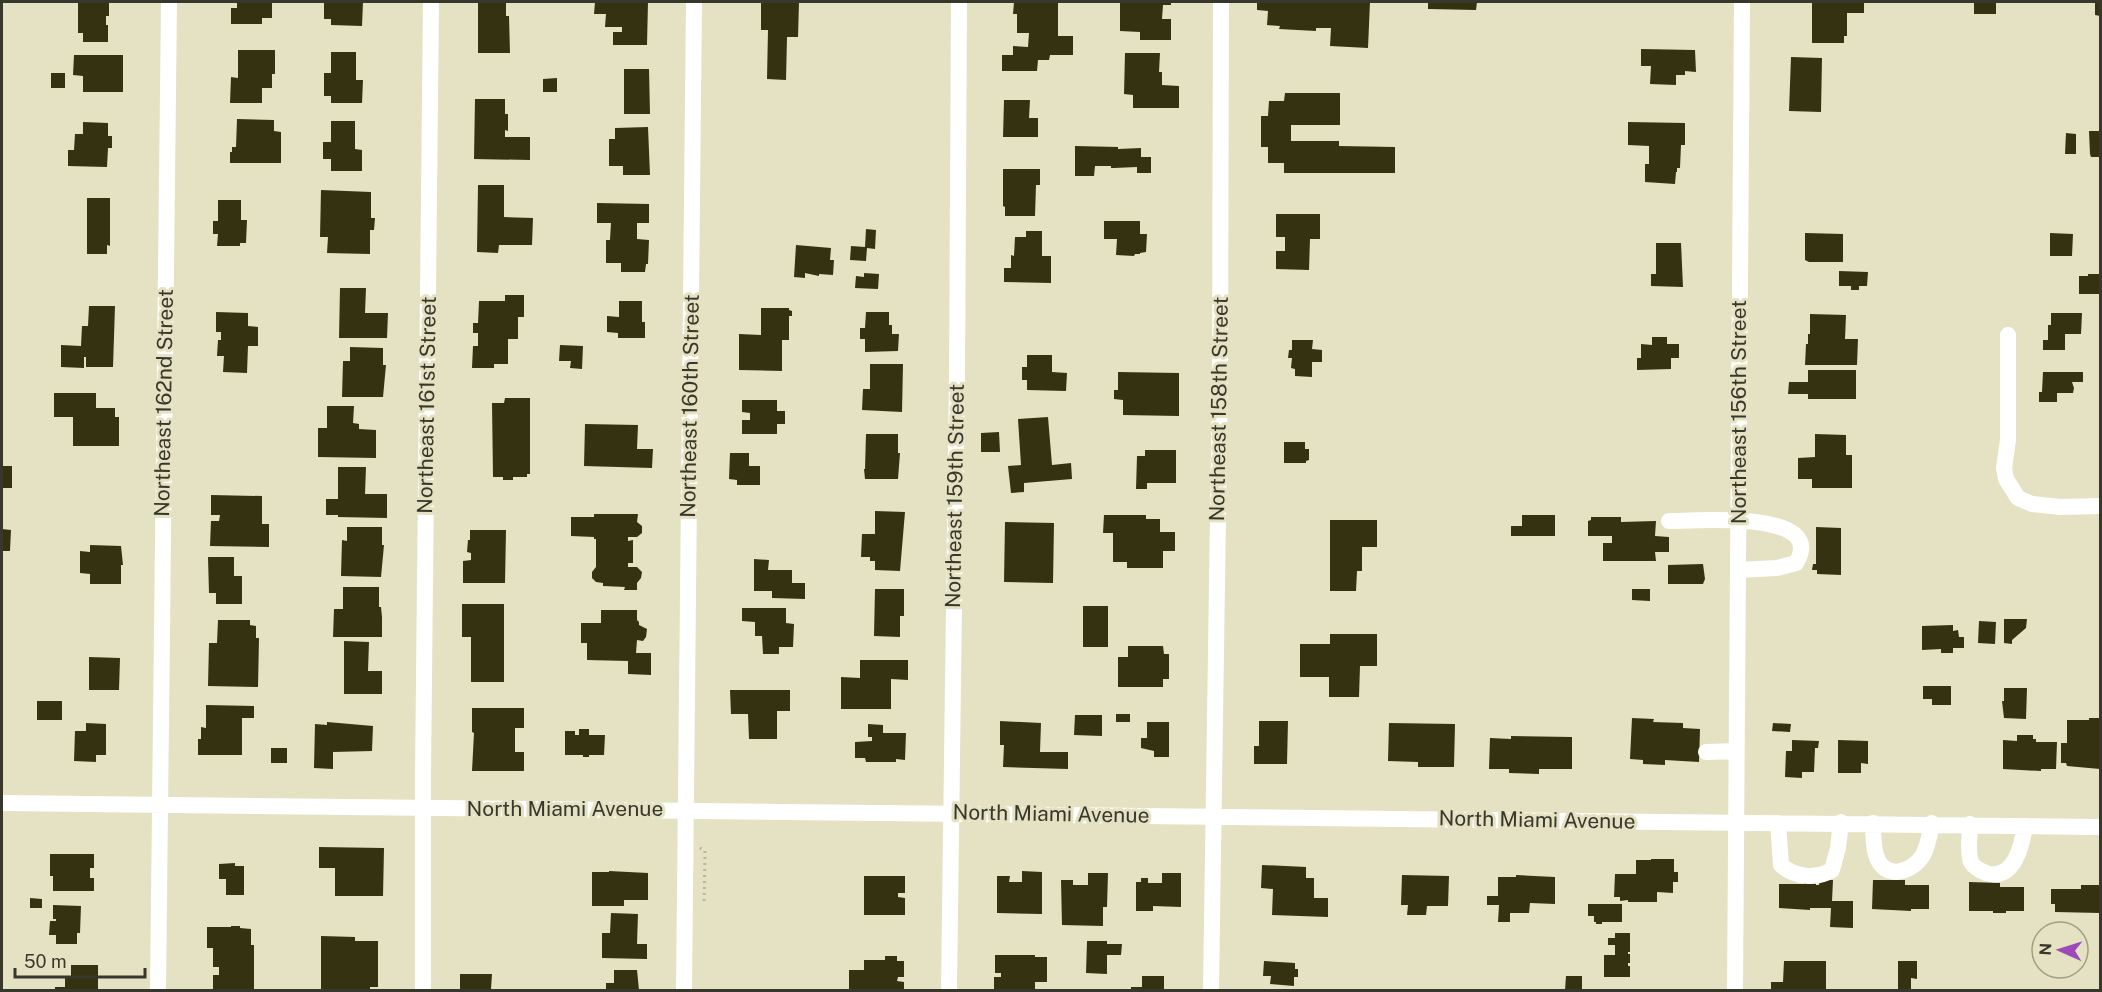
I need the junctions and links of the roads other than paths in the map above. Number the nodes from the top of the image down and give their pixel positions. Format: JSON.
{"nodes":[{"id":1,"x":169,"y":2,"type":"edge"},
{"id":2,"x":431,"y":2,"type":"edge"},
{"id":3,"x":694,"y":2,"type":"edge"},
{"id":4,"x":959,"y":2,"type":"edge"},
{"id":5,"x":1221,"y":2,"type":"edge"},
{"id":6,"x":1742,"y":2,"type":"edge"},
{"id":7,"x":2008,"y":335,"type":"dead end"},
{"id":8,"x":2100,"y":506,"type":"edge"},
{"id":9,"x":1738,"y":520,"type":"junction"},
{"id":10,"x":1669,"y":521,"type":"dead end"},
{"id":11,"x":1738,"y":570,"type":"junction"},
{"id":12,"x":1736,"y":751,"type":"junction"},
{"id":13,"x":1706,"y":752,"type":"dead end"},
{"id":14,"x":2,"y":803,"type":"edge"},
{"id":15,"x":159,"y":805,"type":"junction"},
{"id":16,"x":422,"y":808,"type":"junction"},
{"id":17,"x":686,"y":810,"type":"junction"},
{"id":18,"x":951,"y":813,"type":"junction"},
{"id":19,"x":1212,"y":816,"type":"junction"},
{"id":20,"x":1736,"y":822,"type":"junction"},
{"id":21,"x":1840,"y":822,"type":"junction"},
{"id":22,"x":1778,"y":823,"type":"junction"},
{"id":23,"x":1873,"y":823,"type":"junction"},
{"id":24,"x":1932,"y":823,"type":"junction"},
{"id":25,"x":1970,"y":824,"type":"junction"},
{"id":26,"x":2025,"y":826,"type":"junction"},
{"id":27,"x":2100,"y":827,"type":"edge"},
{"id":28,"x":158,"y":990,"type":"edge"},
{"id":29,"x":423,"y":990,"type":"edge"},
{"id":30,"x":684,"y":990,"type":"edge"},
{"id":31,"x":949,"y":990,"type":"edge"},
{"id":32,"x":1211,"y":990,"type":"edge"},
{"id":33,"x":1735,"y":990,"type":"edge"}],
"edges":[{"from":1,"to":15,"type":"street","name":"Northeast 162nd Street"},
{"from":2,"to":16,"type":"street","name":"Northeast 161st Street"},
{"from":3,"to":17,"type":"street","name":"Northeast 160th Street"},
{"from":4,"to":18,"type":"street","name":"Northeast 159th Street"},
{"from":5,"to":19,"type":"street","name":"Northeast 158th Street"},
{"from":6,"to":9,"type":"street","name":"Northeast 156th Street"},
{"from":7,"to":8,"type":"street"},
{"from":9,"to":10,"type":"street"},
{"from":9,"to":11,"type":"street","name":"Northeast 156th Street"},
{"from":9,"to":11,"type":"street"},
{"from":11,"to":12,"type":"street","name":"Northeast 156th Street"},
{"from":12,"to":13,"type":"street"},
{"from":12,"to":20,"type":"street","name":"Northeast 156th Street"},
{"from":14,"to":15,"type":"street","name":"North Miami Avenue"},
{"from":15,"to":16,"type":"street","name":"North Miami Avenue"},
{"from":15,"to":28,"type":"street","name":"Northeast 162nd Street"},
{"from":16,"to":17,"type":"street","name":"North Miami Avenue"},
{"from":16,"to":29,"type":"street","name":"Northeast 161st Street"},
{"from":17,"to":18,"type":"street","name":"North Miami Avenue"},
{"from":17,"to":30,"type":"street","name":"Northeast 160th Street"},
{"from":18,"to":19,"type":"street","name":"North Miami Avenue"},
{"from":18,"to":31,"type":"street","name":"Northeast 159th Street"},
{"from":19,"to":20,"type":"street","name":"North Miami Avenue"},
{"from":19,"to":32,"type":"street","name":"Northeast 158th Street"},
{"from":20,"to":22,"type":"street","name":"North Miami Avenue"},
{"from":20,"to":33,"type":"street","name":"Northeast 156th Street"},
{"from":21,"to":22,"type":"street","name":"North Miami Avenue"},
{"from":21,"to":22,"type":"street"},
{"from":21,"to":23,"type":"street","name":"North Miami Avenue"},
{"from":23,"to":24,"type":"street","name":"North Miami Avenue"},
{"from":23,"to":24,"type":"street"},
{"from":24,"to":25,"type":"street","name":"North Miami Avenue"},
{"from":25,"to":26,"type":"street","name":"North Miami Avenue"},
{"from":25,"to":26,"type":"street"},
{"from":26,"to":27,"type":"street","name":"North Miami Avenue"}]}
